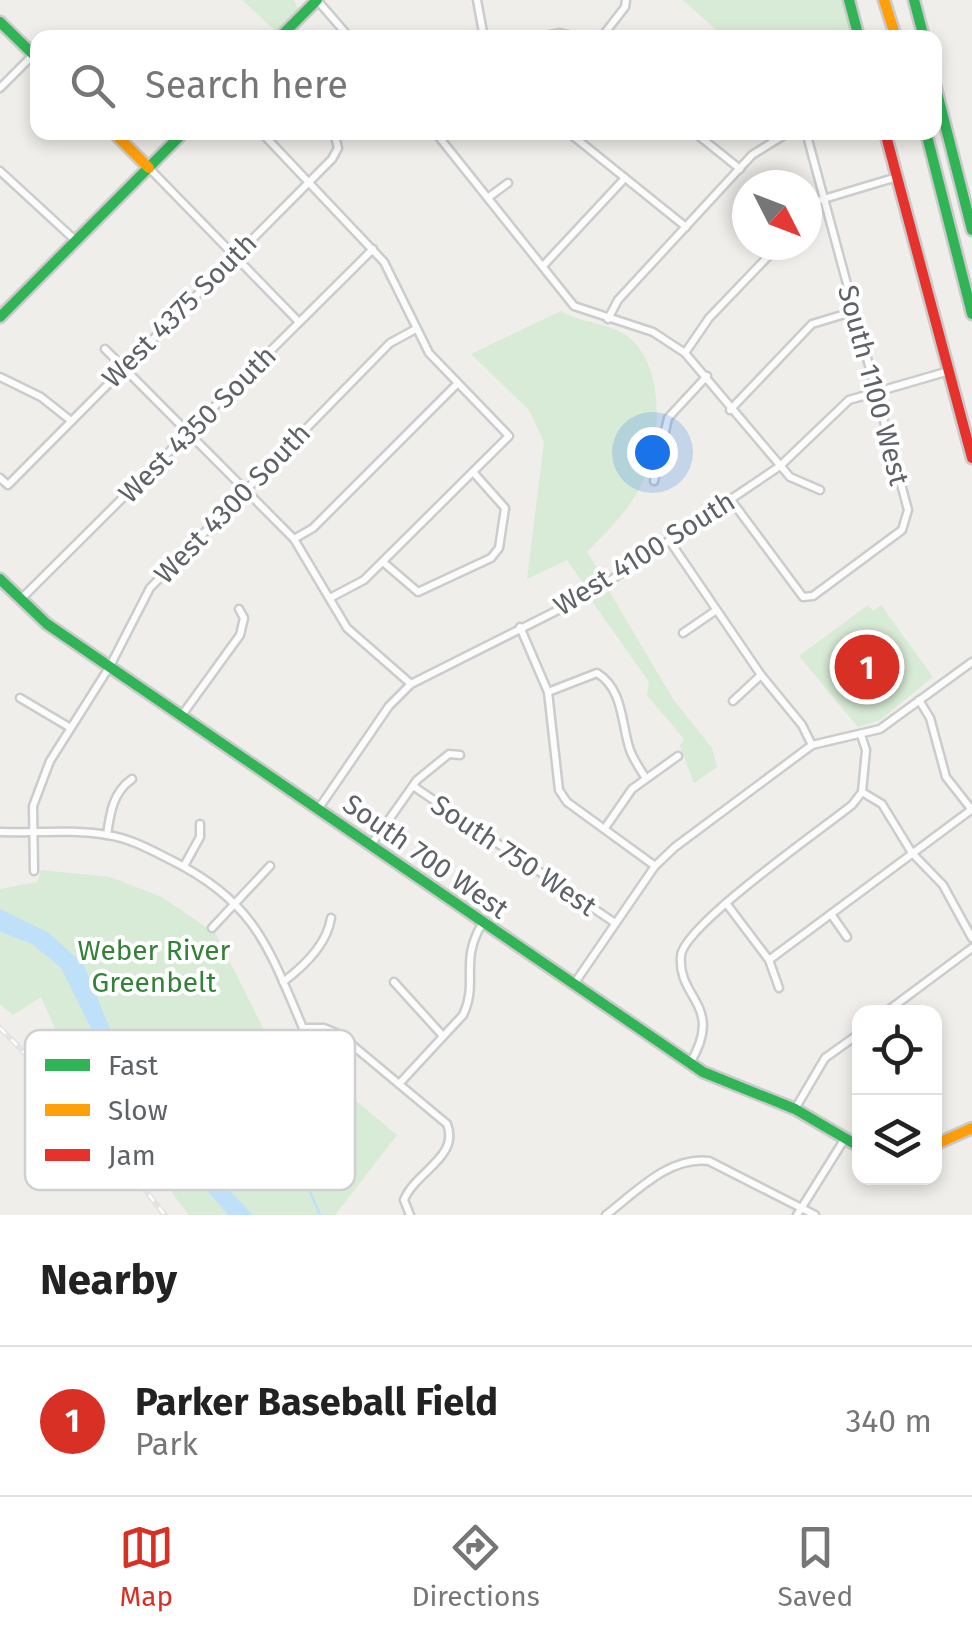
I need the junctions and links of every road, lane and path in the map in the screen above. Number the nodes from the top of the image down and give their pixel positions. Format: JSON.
{"nodes":[{"id":1,"x":317,"y":0,"type":"edge"},
{"id":2,"x":477,"y":0,"type":"edge"},
{"id":3,"x":626,"y":0,"type":"edge"},
{"id":4,"x":849,"y":0,"type":"edge"},
{"id":5,"x":884,"y":0,"type":"edge"},
{"id":6,"x":893,"y":0,"type":"edge"},
{"id":7,"x":914,"y":0,"type":"edge"},
{"id":8,"x":0,"y":22,"type":"edge"},
{"id":9,"x":288,"y":30,"type":"edge"},
{"id":10,"x":343,"y":30,"type":"edge"},
{"id":11,"x":483,"y":30,"type":"edge"},
{"id":12,"x":608,"y":30,"type":"edge"},
{"id":13,"x":858,"y":30,"type":"edge"},
{"id":14,"x":896,"y":30,"type":"edge"},
{"id":15,"x":898,"y":30,"type":"edge"},
{"id":16,"x":922,"y":30,"type":"edge"},
{"id":17,"x":30,"y":52,"type":"edge"},
{"id":18,"x":30,"y":61,"type":"edge"},
{"id":19,"x":0,"y":88,"type":"edge"},
{"id":20,"x":942,"y":112,"type":"edge"},
{"id":21,"x":121,"y":140,"type":"edge"},
{"id":22,"x":176,"y":140,"type":"edge"},
{"id":23,"x":268,"y":140,"type":"edge"},
{"id":24,"x":336,"y":140,"type":"edge"},
{"id":25,"x":443,"y":140,"type":"edge"},
{"id":26,"x":578,"y":140,"type":"edge"},
{"id":27,"x":704,"y":140,"type":"edge"},
{"id":28,"x":778,"y":140,"type":"edge"},
{"id":29,"x":808,"y":140,"type":"edge"},
{"id":30,"x":887,"y":140,"type":"edge"},
{"id":31,"x":928,"y":140,"type":"edge"},
{"id":32,"x":149,"y":168,"type":"junction"},
{"id":33,"x":740,"y":169,"type":"junction"},
{"id":34,"x":0,"y":171,"type":"edge"},
{"id":35,"x":897,"y":177,"type":"junction"},
{"id":36,"x":625,"y":178,"type":"junction"},
{"id":37,"x":308,"y":182,"type":"junction"},
{"id":38,"x":508,"y":183,"type":"dead end"},
{"id":39,"x":489,"y":196,"type":"junction"},
{"id":40,"x":824,"y":198,"type":"junction"},
{"id":41,"x":686,"y":227,"type":"junction"},
{"id":42,"x":972,"y":230,"type":"edge"},
{"id":43,"x":76,"y":241,"type":"junction"},
{"id":44,"x":373,"y":248,"type":"junction"},
{"id":45,"x":234,"y":255,"type":"junction"},
{"id":46,"x":765,"y":260,"type":"edge"},
{"id":47,"x":543,"y":266,"type":"junction"},
{"id":48,"x":854,"y":311,"type":"junction"},
{"id":49,"x":972,"y":314,"type":"edge"},
{"id":50,"x":0,"y":316,"type":"edge"},
{"id":51,"x":608,"y":319,"type":"junction"},
{"id":52,"x":299,"y":322,"type":"junction"},
{"id":53,"x":414,"y":330,"type":"junction"},
{"id":54,"x":105,"y":349,"type":"dead end"},
{"id":55,"x":686,"y":353,"type":"junction"},
{"id":56,"x":122,"y":366,"type":"junction"},
{"id":57,"x":950,"y":370,"type":"junction"},
{"id":58,"x":708,"y":376,"type":"junction"},
{"id":59,"x":0,"y":377,"type":"edge"},
{"id":60,"x":458,"y":384,"type":"junction"},
{"id":61,"x":876,"y":390,"type":"junction"},
{"id":62,"x":730,"y":410,"type":"junction"},
{"id":63,"x":70,"y":420,"type":"junction"},
{"id":64,"x":190,"y":430,"type":"junction"},
{"id":65,"x":972,"y":458,"type":"edge"},
{"id":66,"x":780,"y":466,"type":"junction"},
{"id":67,"x":473,"y":472,"type":"junction"},
{"id":68,"x":0,"y":478,"type":"edge"},
{"id":69,"x":654,"y":481,"type":"dead end"},
{"id":70,"x":245,"y":488,"type":"junction"},
{"id":71,"x":820,"y":490,"type":"dead end"},
{"id":72,"x":731,"y":500,"type":"junction"},
{"id":73,"x":294,"y":539,"type":"junction"},
{"id":74,"x":669,"y":540,"type":"junction"},
{"id":75,"x":383,"y":562,"type":"junction"},
{"id":76,"x":0,"y":578,"type":"edge"},
{"id":77,"x":330,"y":598,"type":"junction"},
{"id":78,"x":21,"y":599,"type":"junction"},
{"id":79,"x":240,"y":608,"type":"dead end"},
{"id":80,"x":715,"y":612,"type":"junction"},
{"id":81,"x":520,"y":627,"type":"junction"},
{"id":82,"x":683,"y":633,"type":"dead end"},
{"id":83,"x":972,"y":662,"type":"edge"},
{"id":84,"x":110,"y":666,"type":"junction"},
{"id":85,"x":761,"y":676,"type":"junction"},
{"id":86,"x":410,"y":684,"type":"junction"},
{"id":87,"x":548,"y":692,"type":"junction"},
{"id":88,"x":20,"y":698,"type":"dead end"},
{"id":89,"x":919,"y":700,"type":"junction"},
{"id":90,"x":733,"y":701,"type":"dead end"},
{"id":91,"x":182,"y":715,"type":"junction"},
{"id":92,"x":69,"y":727,"type":"junction"},
{"id":93,"x":860,"y":735,"type":"junction"},
{"id":94,"x":812,"y":745,"type":"junction"},
{"id":95,"x":460,"y":755,"type":"dead end"},
{"id":96,"x":678,"y":756,"type":"dead end"},
{"id":97,"x":644,"y":777,"type":"junction"},
{"id":98,"x":132,"y":779,"type":"dead end"},
{"id":99,"x":413,"y":786,"type":"junction"},
{"id":100,"x":862,"y":792,"type":"junction"},
{"id":101,"x":318,"y":808,"type":"junction"},
{"id":102,"x":972,"y":810,"type":"edge"},
{"id":103,"x":200,"y":824,"type":"dead end"},
{"id":104,"x":605,"y":828,"type":"junction"},
{"id":105,"x":0,"y":832,"type":"edge"},
{"id":106,"x":33,"y":833,"type":"junction"},
{"id":107,"x":107,"y":835,"type":"junction"},
{"id":108,"x":371,"y":845,"type":"junction"},
{"id":109,"x":912,"y":854,"type":"junction"},
{"id":110,"x":184,"y":866,"type":"junction"},
{"id":111,"x":270,"y":866,"type":"dead end"},
{"id":112,"x":655,"y":866,"type":"junction"},
{"id":113,"x":34,"y":871,"type":"dead end"},
{"id":114,"x":237,"y":902,"type":"junction"},
{"id":115,"x":726,"y":903,"type":"junction"},
{"id":116,"x":832,"y":914,"type":"junction"},
{"id":117,"x":331,"y":918,"type":"dead end"},
{"id":118,"x":616,"y":923,"type":"junction"},
{"id":119,"x":482,"y":924,"type":"junction"},
{"id":120,"x":212,"y":928,"type":"dead end"},
{"id":121,"x":847,"y":937,"type":"dead end"},
{"id":122,"x":972,"y":938,"type":"edge"},
{"id":123,"x":972,"y":948,"type":"edge"},
{"id":124,"x":769,"y":960,"type":"junction"},
{"id":125,"x":283,"y":982,"type":"junction"},
{"id":126,"x":394,"y":982,"type":"dead end"},
{"id":127,"x":573,"y":985,"type":"junction"},
{"id":128,"x":780,"y":988,"type":"dead end"},
{"id":129,"x":895,"y":1005,"type":"edge"},
{"id":130,"x":303,"y":1028,"type":"joint"},
{"id":131,"x":329,"y":1030,"type":"edge"},
{"id":132,"x":443,"y":1036,"type":"junction"},
{"id":133,"x":852,"y":1039,"type":"edge"},
{"id":134,"x":355,"y":1048,"type":"edge"},
{"id":135,"x":690,"y":1064,"type":"junction"},
{"id":136,"x":399,"y":1084,"type":"junction"},
{"id":137,"x":795,"y":1108,"type":"junction"},
{"id":138,"x":972,"y":1128,"type":"edge"},
{"id":139,"x":844,"y":1140,"type":"junction"},
{"id":140,"x":942,"y":1142,"type":"edge"},
{"id":141,"x":852,"y":1144,"type":"edge"},
{"id":142,"x":800,"y":1212,"type":"edge"},
{"id":143,"x":410,"y":1215,"type":"edge"},
{"id":144,"x":606,"y":1215,"type":"edge"},
{"id":145,"x":815,"y":1215,"type":"edge"}],
"edges":[{"from":1,"to":9,"type":"main road"},
{"from":1,"to":10,"type":"street"},
{"from":2,"to":11,"type":"street"},
{"from":3,"to":12,"type":"street"},
{"from":4,"to":13,"type":"main road"},
{"from":5,"to":14,"type":"main road"},
{"from":6,"to":15,"type":"main road"},
{"from":7,"to":16,"type":"main road"},
{"from":8,"to":17,"type":"main road"},
{"from":18,"to":19,"type":"street"},
{"from":20,"to":42,"type":"main road"},
{"from":21,"to":32,"type":"main road"},
{"from":22,"to":32,"type":"main road"},
{"from":23,"to":37,"type":"street"},
{"from":24,"to":37,"type":"street","name":"West 4375 South"},
{"from":25,"to":39,"type":"street"},
{"from":26,"to":36,"type":"street"},
{"from":27,"to":33,"type":"street"},
{"from":28,"to":33,"type":"street"},
{"from":29,"to":40,"type":"street","name":"South 1100 West"},
{"from":30,"to":35,"type":"main road"},
{"from":31,"to":49,"type":"main road"},
{"from":32,"to":43,"type":"main road"},
{"from":32,"to":45,"type":"street"},
{"from":33,"to":41,"type":"street"},
{"from":34,"to":43,"type":"street"},
{"from":35,"to":40,"type":"street"},
{"from":35,"to":57,"type":"main road"},
{"from":36,"to":41,"type":"street"},
{"from":36,"to":47,"type":"street"},
{"from":37,"to":44,"type":"street"},
{"from":37,"to":45,"type":"street","name":"West 4375 South"},
{"from":38,"to":39,"type":"street"},
{"from":39,"to":47,"type":"street"},
{"from":40,"to":48,"type":"street","name":"South 1100 West"},
{"from":41,"to":51,"type":"street"},
{"from":43,"to":50,"type":"main road"},
{"from":44,"to":52,"type":"street","name":"West 4350 South"},
{"from":44,"to":53,"type":"street"},
{"from":45,"to":52,"type":"street"},
{"from":45,"to":56,"type":"street","name":"West 4375 South"},
{"from":46,"to":55,"type":"street"},
{"from":47,"to":51,"type":"street"},
{"from":48,"to":61,"type":"street","name":"South 1100 West"},
{"from":48,"to":62,"type":"street"},
{"from":51,"to":55,"type":"street"},
{"from":52,"to":64,"type":"street","name":"West 4350 South"},
{"from":53,"to":60,"type":"street"},
{"from":53,"to":70,"type":"street","name":"West 4300 South"},
{"from":54,"to":56,"type":"street"},
{"from":55,"to":58,"type":"street"},
{"from":56,"to":63,"type":"street","name":"West 4375 South"},
{"from":56,"to":64,"type":"street"},
{"from":57,"to":61,"type":"street","name":"West 4100 South"},
{"from":57,"to":65,"type":"main road"},
{"from":58,"to":62,"type":"street"},
{"from":58,"to":69,"type":"street"},
{"from":59,"to":63,"type":"street"},
{"from":60,"to":67,"type":"street"},
{"from":60,"to":73,"type":"street"},
{"from":61,"to":66,"type":"street","name":"West 4100 South"},
{"from":61,"to":72,"type":"street","name":"South 1100 West"},
{"from":62,"to":66,"type":"street"},
{"from":63,"to":68,"type":"street","name":"West 4375 South"},
{"from":64,"to":70,"type":"street"},
{"from":64,"to":78,"type":"street","name":"West 4350 South"},
{"from":66,"to":71,"type":"street"},
{"from":66,"to":72,"type":"street","name":"West 4100 South"},
{"from":67,"to":75,"type":"street"},
{"from":67,"to":75,"type":"street"},
{"from":70,"to":73,"type":"street"},
{"from":70,"to":84,"type":"street","name":"West 4300 South"},
{"from":72,"to":74,"type":"street","name":"West 4100 South"},
{"from":73,"to":77,"type":"street"},
{"from":74,"to":80,"type":"street"},
{"from":74,"to":81,"type":"street","name":"West 4100 South"},
{"from":75,"to":77,"type":"street"},
{"from":76,"to":78,"type":"main road","name":"South 700 West"},
{"from":77,"to":86,"type":"street"},
{"from":78,"to":84,"type":"main road","name":"South 700 West"},
{"from":79,"to":91,"type":"street"},
{"from":80,"to":82,"type":"street"},
{"from":80,"to":85,"type":"street"},
{"from":81,"to":86,"type":"street","name":"West 4100 South"},
{"from":81,"to":87,"type":"street"},
{"from":83,"to":89,"type":"street"},
{"from":84,"to":91,"type":"main road","name":"South 700 West"},
{"from":84,"to":92,"type":"street","name":"West 4300 South"},
{"from":85,"to":90,"type":"street"},
{"from":85,"to":94,"type":"street"},
{"from":86,"to":101,"type":"street","name":"West 4100 South"},
{"from":87,"to":97,"type":"street"},
{"from":87,"to":104,"type":"street"},
{"from":88,"to":92,"type":"street"},
{"from":89,"to":93,"type":"street"},
{"from":89,"to":102,"type":"street"},
{"from":91,"to":101,"type":"main road","name":"South 700 West"},
{"from":92,"to":106,"type":"street","name":"West 4300 South"},
{"from":93,"to":94,"type":"street"},
{"from":93,"to":100,"type":"street"},
{"from":94,"to":112,"type":"street"},
{"from":95,"to":99,"type":"street"},
{"from":96,"to":97,"type":"street"},
{"from":97,"to":104,"type":"street"},
{"from":98,"to":107,"type":"street"},
{"from":99,"to":108,"type":"street"},
{"from":99,"to":118,"type":"street","name":"South 750 West"},
{"from":100,"to":109,"type":"street"},
{"from":100,"to":115,"type":"street"},
{"from":101,"to":108,"type":"main road","name":"South 700 West"},
{"from":102,"to":109,"type":"street"},
{"from":103,"to":110,"type":"street"},
{"from":104,"to":112,"type":"street"},
{"from":105,"to":106,"type":"street"},
{"from":106,"to":107,"type":"street"},
{"from":106,"to":113,"type":"street","name":"West 4300 South"},
{"from":107,"to":110,"type":"street"},
{"from":108,"to":119,"type":"main road","name":"South 700 West"},
{"from":109,"to":116,"type":"street"},
{"from":109,"to":122,"type":"street"},
{"from":110,"to":114,"type":"street"},
{"from":111,"to":114,"type":"street"},
{"from":112,"to":118,"type":"street"},
{"from":114,"to":120,"type":"street"},
{"from":114,"to":125,"type":"street"},
{"from":115,"to":124,"type":"street"},
{"from":115,"to":135,"type":"street"},
{"from":116,"to":121,"type":"street"},
{"from":116,"to":124,"type":"street"},
{"from":117,"to":125,"type":"street"},
{"from":118,"to":127,"type":"street"},
{"from":119,"to":127,"type":"main road","name":"South 700 West"},
{"from":119,"to":132,"type":"street"},
{"from":123,"to":129,"type":"street"},
{"from":124,"to":128,"type":"street"},
{"from":125,"to":130,"type":"street"},
{"from":126,"to":132,"type":"street"},
{"from":127,"to":135,"type":"main road","name":"South 700 West"},
{"from":130,"to":131,"type":"street"},
{"from":132,"to":136,"type":"street"},
{"from":133,"to":137,"type":"street"},
{"from":134,"to":136,"type":"street"},
{"from":135,"to":137,"type":"main road","name":"South 700 West"},
{"from":136,"to":143,"type":"street"},
{"from":137,"to":139,"type":"main road","name":"South 700 West"},
{"from":138,"to":140,"type":"main road"},
{"from":139,"to":141,"type":"main road","name":"South 700 West"},
{"from":139,"to":142,"type":"street"},
{"from":142,"to":144,"type":"street"},
{"from":142,"to":145,"type":"street"}]}
